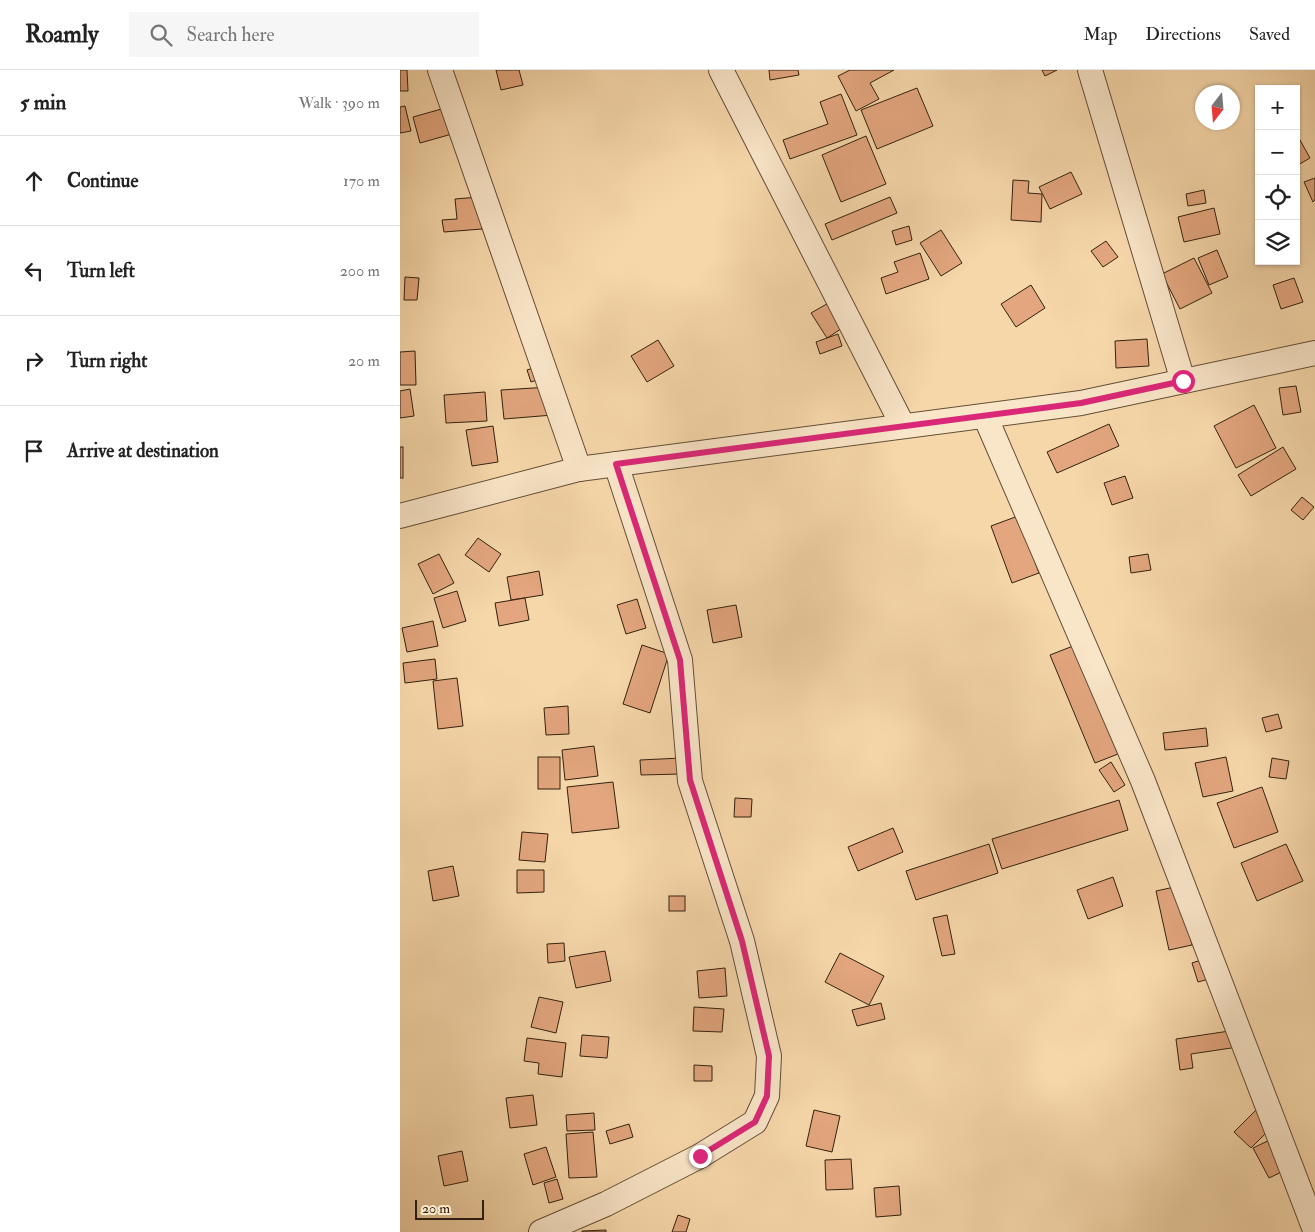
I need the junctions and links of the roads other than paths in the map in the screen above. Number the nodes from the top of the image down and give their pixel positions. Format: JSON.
{"nodes":[{"id":1,"x":440,"y":70,"type":"edge"},
{"id":2,"x":721,"y":70,"type":"edge"},
{"id":3,"x":1090,"y":70,"type":"edge"},
{"id":4,"x":1315,"y":353,"type":"edge"},
{"id":5,"x":1183,"y":381,"type":"junction"},
{"id":6,"x":985,"y":416,"type":"junction"},
{"id":7,"x":903,"y":426,"type":"junction"},
{"id":8,"x":616,"y":464,"type":"junction"},
{"id":9,"x":579,"y":469,"type":"junction"},
{"id":10,"x":400,"y":516,"type":"edge"},
{"id":11,"x":1315,"y":1230,"type":"edge"},
{"id":12,"x":541,"y":1232,"type":"edge"}],
"edges":[{"from":1,"to":9,"type":"street"},
{"from":2,"to":7,"type":"street"},
{"from":3,"to":5,"type":"street"},
{"from":4,"to":5,"type":"street"},
{"from":5,"to":6,"type":"street"},
{"from":6,"to":7,"type":"street"},
{"from":6,"to":11,"type":"street"},
{"from":7,"to":8,"type":"street"},
{"from":8,"to":9,"type":"street"},
{"from":8,"to":12,"type":"street"},
{"from":9,"to":10,"type":"street"}]}
